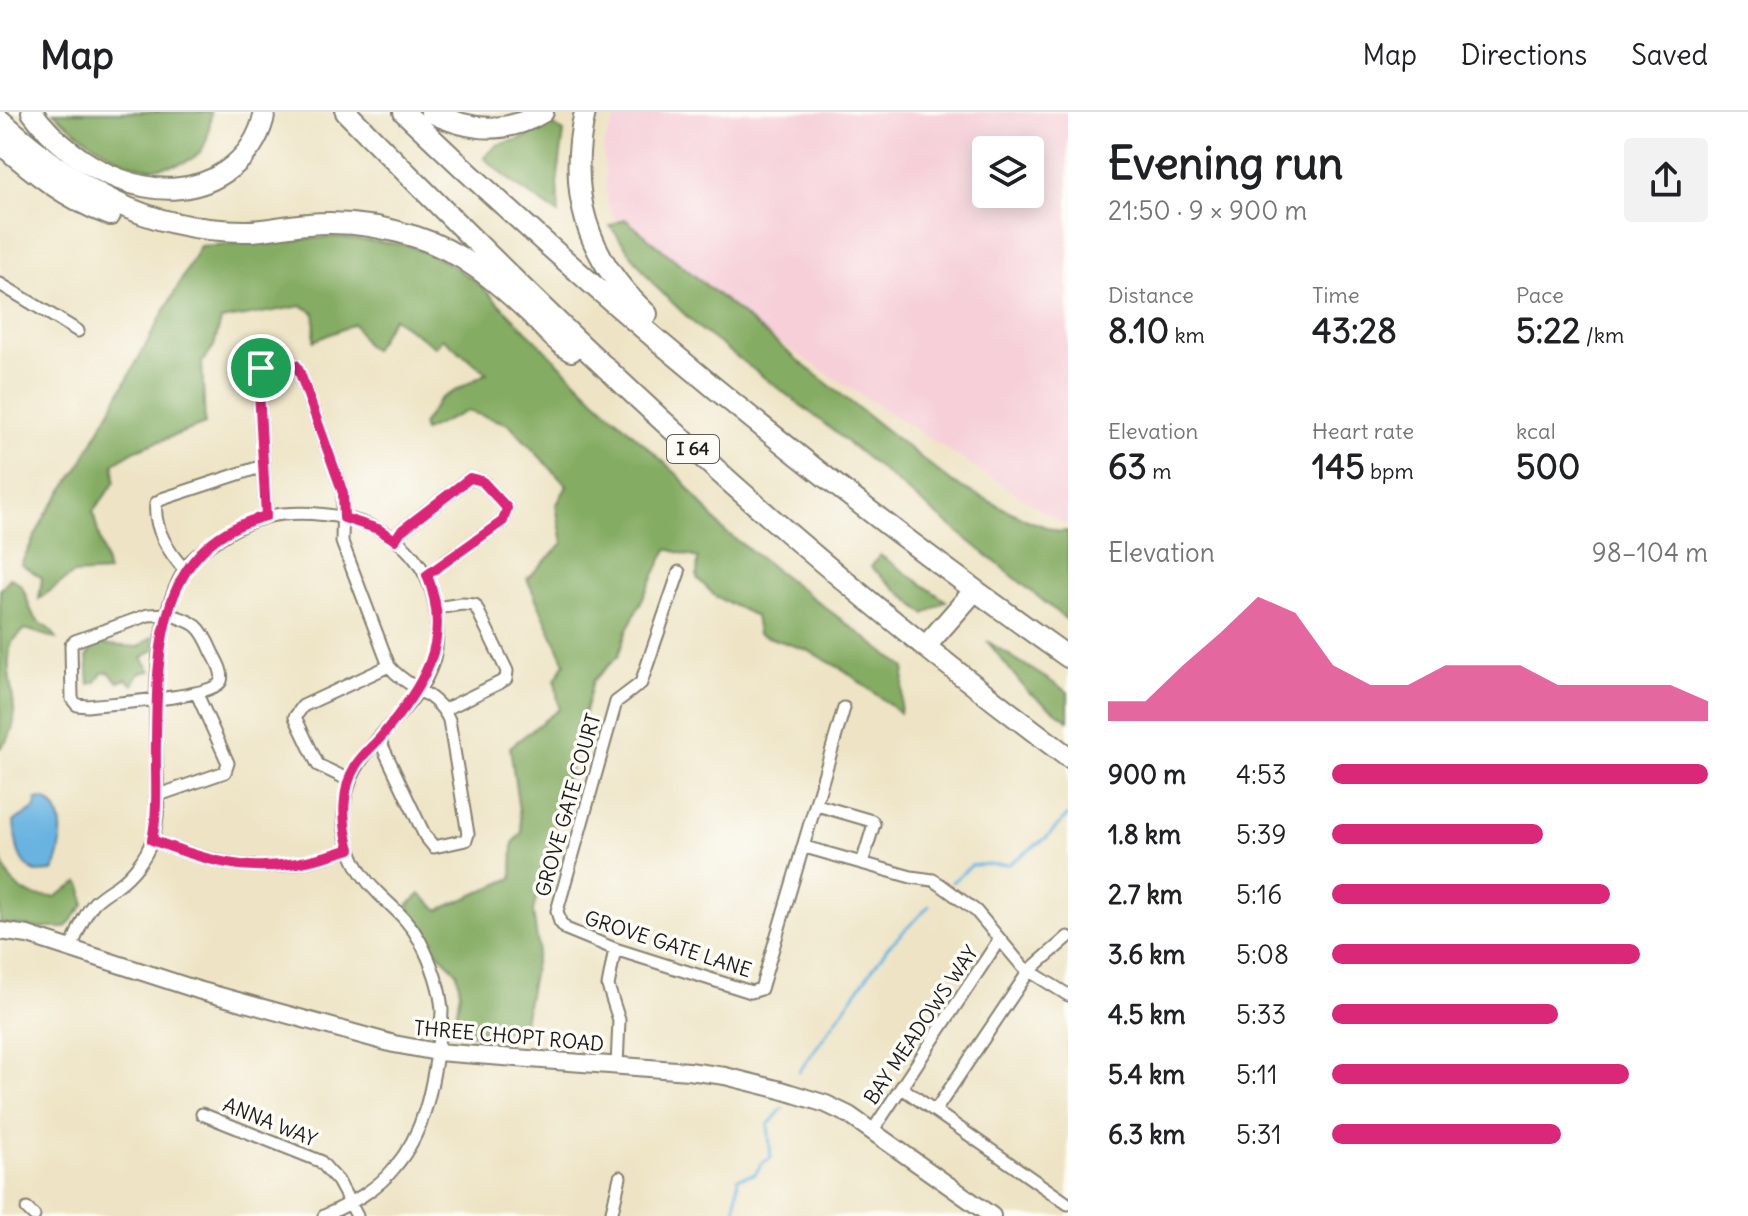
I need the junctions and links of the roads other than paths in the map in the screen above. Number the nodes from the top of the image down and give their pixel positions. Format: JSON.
{"nodes":[{"id":1,"x":32,"y":112,"type":"edge"},
{"id":2,"x":265,"y":112,"type":"edge"},
{"id":3,"x":346,"y":112,"type":"edge"},
{"id":4,"x":404,"y":112,"type":"edge"},
{"id":5,"x":431,"y":112,"type":"edge"},
{"id":6,"x":543,"y":112,"type":"edge"},
{"id":7,"x":585,"y":112,"type":"edge"},
{"id":8,"x":0,"y":120,"type":"edge"},
{"id":9,"x":0,"y":143,"type":"edge"},
{"id":10,"x":249,"y":231,"type":"junction"},
{"id":11,"x":0,"y":284,"type":"edge"},
{"id":12,"x":78,"y":331,"type":"dead end"},
{"id":13,"x":621,"y":383,"type":"junction"},
{"id":14,"x":752,"y":418,"type":"junction"},
{"id":15,"x":263,"y":466,"type":"junction"},
{"id":16,"x":266,"y":516,"type":"junction"},
{"id":17,"x":344,"y":518,"type":"junction"},
{"id":18,"x":395,"y":540,"type":"junction"},
{"id":19,"x":185,"y":570,"type":"junction"},
{"id":20,"x":679,"y":572,"type":"dead end"},
{"id":21,"x":427,"y":575,"type":"junction"},
{"id":22,"x":975,"y":590,"type":"junction"},
{"id":23,"x":436,"y":608,"type":"junction"},
{"id":24,"x":168,"y":614,"type":"junction"},
{"id":25,"x":925,"y":647,"type":"junction"},
{"id":26,"x":1068,"y":657,"type":"edge"},
{"id":27,"x":389,"y":666,"type":"junction"},
{"id":28,"x":419,"y":688,"type":"junction"},
{"id":29,"x":197,"y":694,"type":"junction"},
{"id":30,"x":157,"y":698,"type":"junction"},
{"id":31,"x":844,"y":708,"type":"dead end"},
{"id":32,"x":444,"y":710,"type":"junction"},
{"id":33,"x":379,"y":739,"type":"junction"},
{"id":34,"x":1068,"y":757,"type":"edge"},
{"id":35,"x":349,"y":780,"type":"junction"},
{"id":36,"x":156,"y":796,"type":"junction"},
{"id":37,"x":817,"y":805,"type":"junction"},
{"id":38,"x":152,"y":840,"type":"junction"},
{"id":39,"x":805,"y":847,"type":"junction"},
{"id":40,"x":350,"y":849,"type":"junction"},
{"id":41,"x":862,"y":863,"type":"junction"},
{"id":42,"x":560,"y":922,"type":"joint"},
{"id":43,"x":0,"y":931,"type":"edge"},
{"id":44,"x":1068,"y":937,"type":"edge"},
{"id":45,"x":999,"y":940,"type":"junction"},
{"id":46,"x":71,"y":948,"type":"junction"},
{"id":47,"x":615,"y":949,"type":"junction"},
{"id":48,"x":1029,"y":971,"type":"junction"},
{"id":49,"x":1068,"y":995,"type":"edge"},
{"id":50,"x":437,"y":1052,"type":"junction"},
{"id":51,"x":617,"y":1066,"type":"junction"},
{"id":52,"x":902,"y":1088,"type":"junction"},
{"id":53,"x":935,"y":1111,"type":"junction"},
{"id":54,"x":202,"y":1114,"type":"dead end"},
{"id":55,"x":873,"y":1130,"type":"junction"},
{"id":56,"x":620,"y":1177,"type":"dead end"},
{"id":57,"x":351,"y":1204,"type":"junction"},
{"id":58,"x":1068,"y":1204,"type":"edge"},
{"id":59,"x":324,"y":1216,"type":"edge"},
{"id":60,"x":357,"y":1216,"type":"edge"},
{"id":61,"x":611,"y":1216,"type":"edge"},
{"id":62,"x":992,"y":1216,"type":"edge"}],
"edges":[{"from":1,"to":2,"type":"highway"},
{"from":3,"to":13,"type":"highway","number":"I 64"},
{"from":4,"to":14,"type":"highway"},
{"from":5,"to":6,"type":"highway"},
{"from":7,"to":14,"type":"highway"},
{"from":8,"to":10,"type":"highway"},
{"from":9,"to":10,"type":"highway"},
{"from":10,"to":13,"type":"highway"},
{"from":11,"to":12,"type":"street"},
{"from":13,"to":25,"type":"highway","number":"I 64"},
{"from":14,"to":22,"type":"highway"},
{"from":15,"to":16,"type":"street"},
{"from":15,"to":17,"type":"street"},
{"from":15,"to":19,"type":"street"},
{"from":16,"to":17,"type":"street"},
{"from":16,"to":19,"type":"street"},
{"from":17,"to":18,"type":"street"},
{"from":17,"to":27,"type":"street"},
{"from":18,"to":21,"type":"street"},
{"from":18,"to":21,"type":"street"},
{"from":19,"to":24,"type":"street"},
{"from":20,"to":42,"type":"street","name":"GROVE GATE COURT"},
{"from":21,"to":23,"type":"street"},
{"from":22,"to":25,"type":"highway"},
{"from":22,"to":26,"type":"highway"},
{"from":23,"to":28,"type":"street"},
{"from":23,"to":32,"type":"street"},
{"from":24,"to":29,"type":"street"},
{"from":24,"to":30,"type":"street"},
{"from":24,"to":30,"type":"street"},
{"from":25,"to":34,"type":"highway","number":"I 64"},
{"from":27,"to":28,"type":"street"},
{"from":27,"to":35,"type":"street"},
{"from":28,"to":32,"type":"street"},
{"from":28,"to":33,"type":"street"},
{"from":29,"to":30,"type":"street"},
{"from":29,"to":36,"type":"street"},
{"from":30,"to":36,"type":"street"},
{"from":31,"to":37,"type":"street"},
{"from":32,"to":33,"type":"street"},
{"from":33,"to":35,"type":"street"},
{"from":35,"to":40,"type":"street"},
{"from":36,"to":38,"type":"street"},
{"from":37,"to":39,"type":"street"},
{"from":37,"to":41,"type":"street"},
{"from":38,"to":40,"type":"street"},
{"from":38,"to":46,"type":"street"},
{"from":39,"to":41,"type":"street"},
{"from":39,"to":47,"type":"street","name":"GROVE GATE LANE"},
{"from":40,"to":50,"type":"street"},
{"from":41,"to":45,"type":"street"},
{"from":42,"to":47,"type":"street","name":"GROVE GATE LANE"},
{"from":43,"to":46,"type":"main road","name":"THREE CHOPT ROAD"},
{"from":44,"to":48,"type":"street"},
{"from":45,"to":48,"type":"street"},
{"from":45,"to":52,"type":"street","name":"BAY MEADOWS WAY"},
{"from":46,"to":50,"type":"main road","name":"THREE CHOPT ROAD"},
{"from":47,"to":51,"type":"street"},
{"from":48,"to":49,"type":"street"},
{"from":48,"to":53,"type":"street"},
{"from":50,"to":51,"type":"main road","name":"THREE CHOPT ROAD"},
{"from":50,"to":57,"type":"street"},
{"from":51,"to":55,"type":"main road","name":"THREE CHOPT ROAD"},
{"from":52,"to":53,"type":"street"},
{"from":52,"to":55,"type":"street","name":"BAY MEADOWS WAY"},
{"from":53,"to":58,"type":"street"},
{"from":54,"to":57,"type":"street","name":"ANNA WAY"},
{"from":55,"to":62,"type":"main road","name":"THREE CHOPT ROAD"},
{"from":56,"to":61,"type":"street"},
{"from":57,"to":59,"type":"street"},
{"from":57,"to":60,"type":"street","name":"ANNA WAY"}]}
